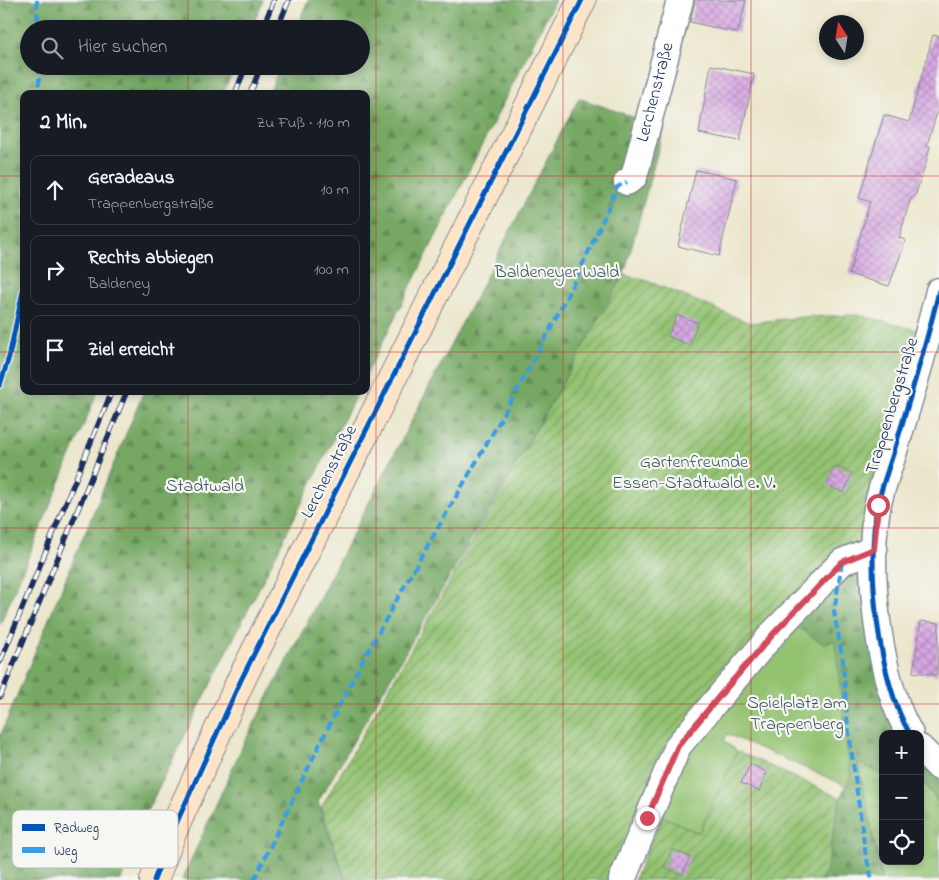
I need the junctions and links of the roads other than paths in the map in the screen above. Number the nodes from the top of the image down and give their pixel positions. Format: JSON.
{"nodes":[{"id":1,"x":582,"y":0,"type":"edge"},
{"id":2,"x":680,"y":0,"type":"edge"},
{"id":3,"x":627,"y":182,"type":"dead end"},
{"id":4,"x":939,"y":291,"type":"edge"},
{"id":5,"x":874,"y":549,"type":"junction"},
{"id":6,"x":908,"y":730,"type":"edge"},
{"id":7,"x":924,"y":752,"type":"edge"},
{"id":8,"x":939,"y":767,"type":"edge"},
{"id":9,"x":178,"y":820,"type":"edge"},
{"id":10,"x":159,"y":868,"type":"edge"},
{"id":11,"x":154,"y":880,"type":"edge"},
{"id":12,"x":622,"y":880,"type":"edge"}],
"edges":[{"from":1,"to":9,"type":"main road","name":"Lerchenstraße"},
{"from":2,"to":3,"type":"street","name":"Lerchenstraße"},
{"from":4,"to":5,"type":"street","name":"Trappenbergstraße"},
{"from":5,"to":6,"type":"street","name":"Trappenbergstraße"},
{"from":5,"to":12,"type":"street"},
{"from":7,"to":8,"type":"street"},
{"from":10,"to":11,"type":"main road","name":"Lerchenstraße"}]}
